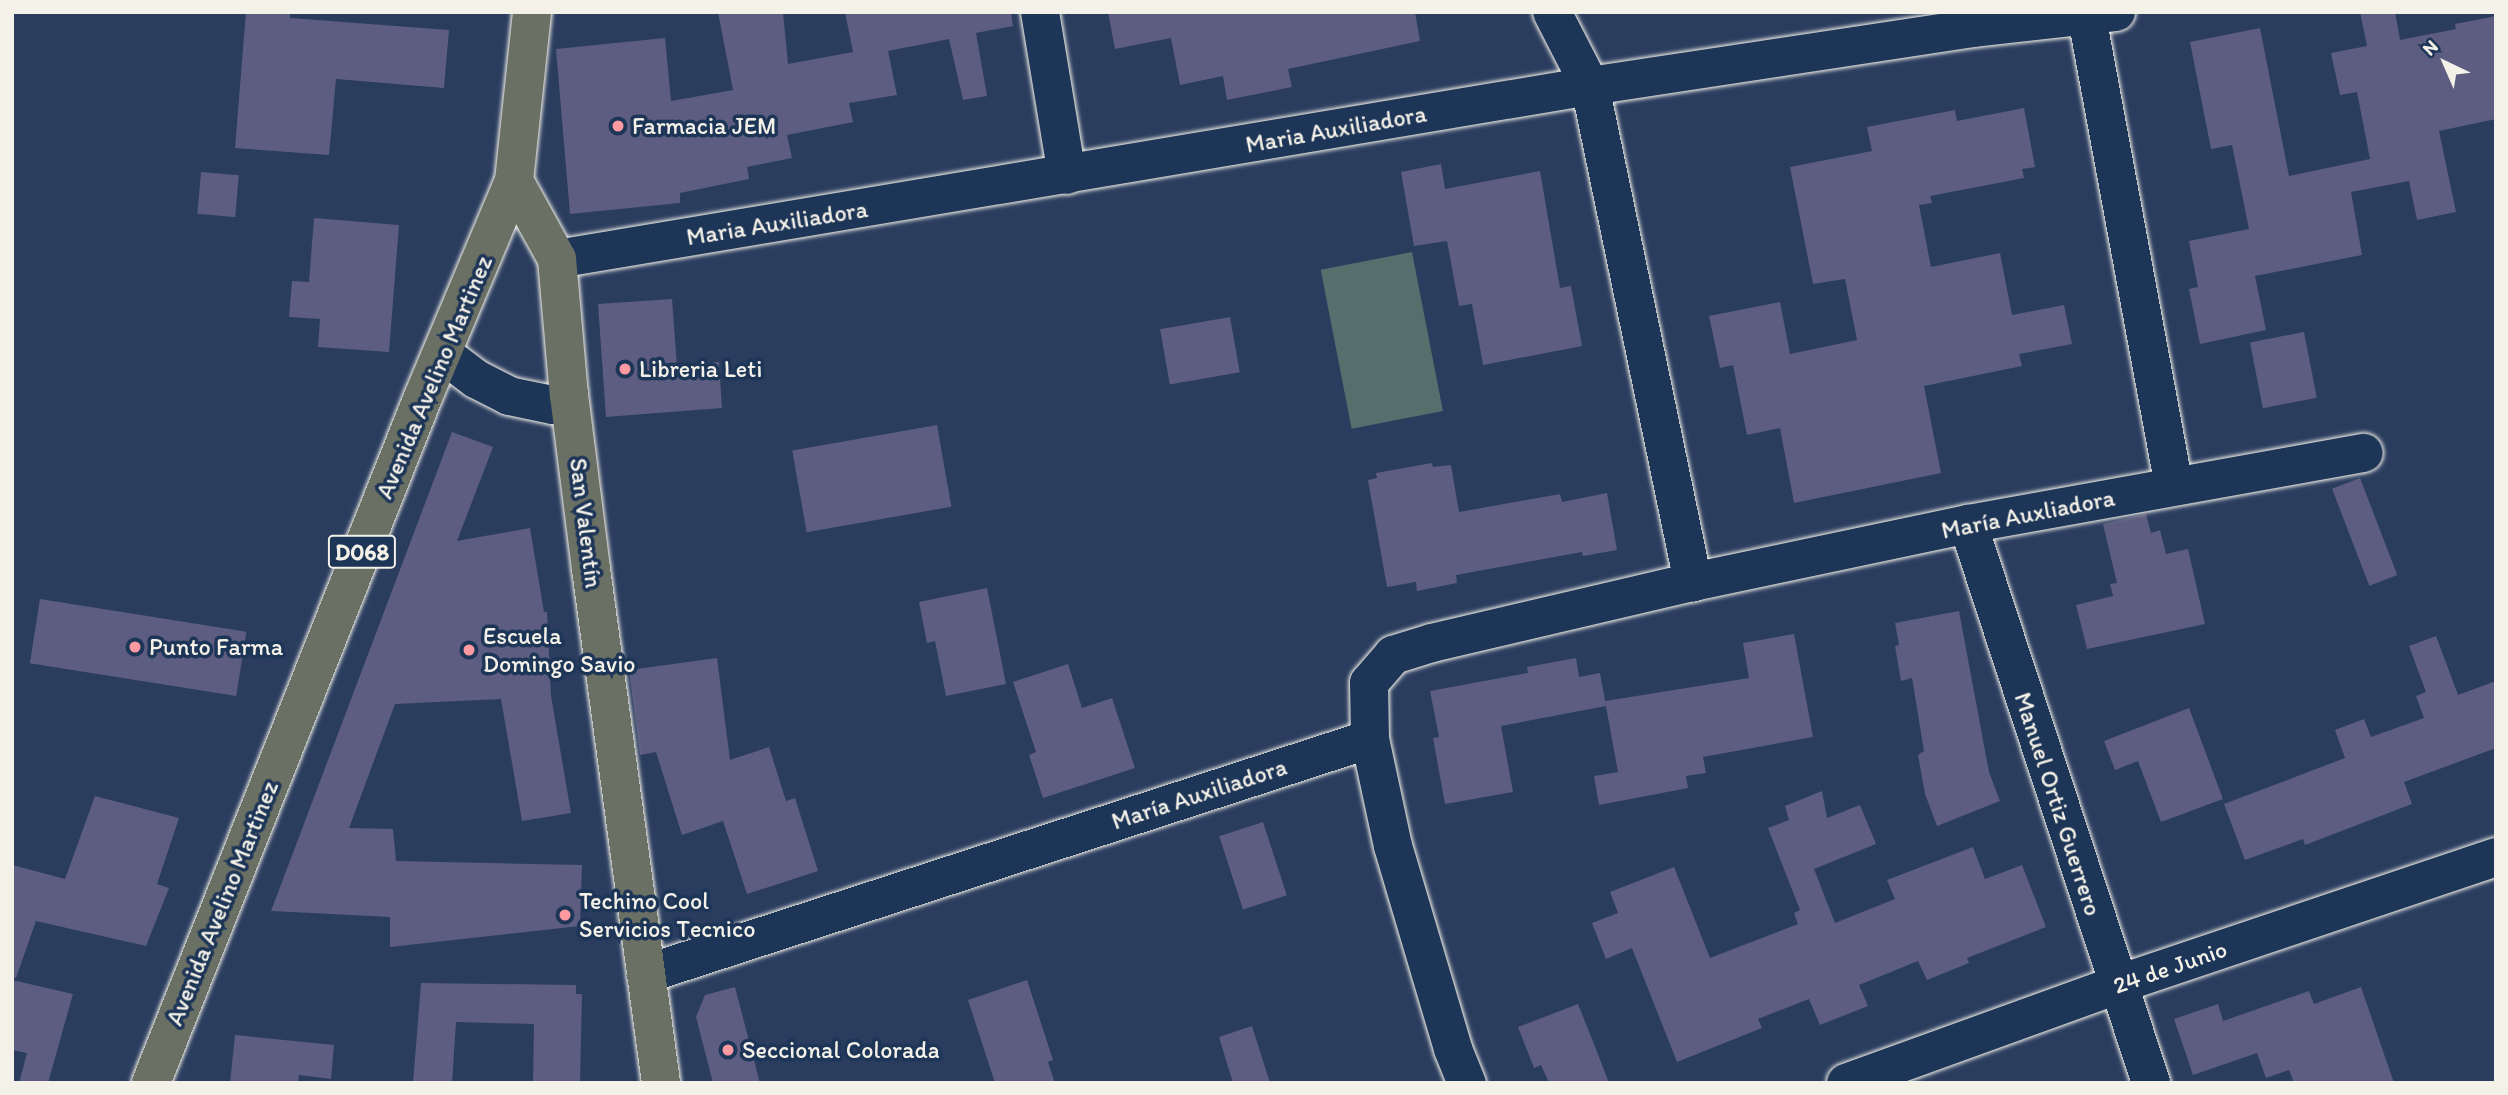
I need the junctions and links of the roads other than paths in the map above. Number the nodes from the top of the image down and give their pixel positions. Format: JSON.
{"nodes":[{"id":1,"x":532,"y":12,"type":"edge"},
{"id":2,"x":1040,"y":12,"type":"edge"},
{"id":3,"x":1552,"y":12,"type":"edge"},
{"id":4,"x":2101,"y":15,"type":"edge"},
{"id":5,"x":1972,"y":20,"type":"edge"},
{"id":6,"x":1590,"y":86,"type":"junction"},
{"id":7,"x":1067,"y":175,"type":"junction"},
{"id":8,"x":514,"y":181,"type":"junction"},
{"id":9,"x":557,"y":259,"type":"junction"},
{"id":10,"x":443,"y":354,"type":"junction"},
{"id":11,"x":569,"y":395,"type":"junction"},
{"id":12,"x":2364,"y":453,"type":"dead end"},
{"id":13,"x":2174,"y":486,"type":"junction"},
{"id":14,"x":1968,"y":524,"type":"junction"},
{"id":15,"x":1693,"y":582,"type":"junction"},
{"id":16,"x":1370,"y":739,"type":"junction"},
{"id":17,"x":2496,"y":857,"type":"edge"},
{"id":18,"x":646,"y":974,"type":"junction"},
{"id":19,"x":2116,"y":985,"type":"junction"},
{"id":20,"x":151,"y":1083,"type":"edge"},
{"id":21,"x":661,"y":1083,"type":"edge"},
{"id":22,"x":1467,"y":1083,"type":"edge"},
{"id":23,"x":1846,"y":1083,"type":"edge"},
{"id":24,"x":2151,"y":1083,"type":"edge"}],
"edges":[{"from":1,"to":8,"type":"main road","name":"Avenida Avelino Martinez","number":"D068"},
{"from":2,"to":7,"type":"street"},
{"from":3,"to":6,"type":"street"},
{"from":4,"to":5,"type":"street","name":"Maria Auxiliadora"},
{"from":4,"to":13,"type":"street"},
{"from":5,"to":6,"type":"street","name":"Maria Auxiliadora"},
{"from":6,"to":7,"type":"street","name":"Maria Auxiliadora"},
{"from":6,"to":15,"type":"street"},
{"from":7,"to":9,"type":"street","name":"Maria Auxiliadora"},
{"from":8,"to":9,"type":"main road","name":"San Valentín"},
{"from":8,"to":10,"type":"main road","name":"Avenida Avelino Martinez","number":"D068"},
{"from":9,"to":11,"type":"main road","name":"San Valentín"},
{"from":10,"to":11,"type":"street"},
{"from":10,"to":20,"type":"main road","name":"Avenida Avelino Martinez","number":"D068"},
{"from":11,"to":18,"type":"main road","name":"San Valentín"},
{"from":12,"to":13,"type":"street","name":"María Auxliadora"},
{"from":13,"to":14,"type":"street","name":"María Auxliadora"},
{"from":14,"to":15,"type":"street","name":"María Auxliadora"},
{"from":14,"to":19,"type":"street","name":"Manuel Ortiz Guerrero"},
{"from":15,"to":16,"type":"street"},
{"from":16,"to":18,"type":"street","name":"María Auxiliadora"},
{"from":16,"to":22,"type":"street"},
{"from":17,"to":19,"type":"street","name":"24 de Junio"},
{"from":18,"to":21,"type":"main road","name":"San Valentín"},
{"from":19,"to":23,"type":"street","name":"24 de Junio"},
{"from":19,"to":24,"type":"street","name":"Manuel Ortiz Guerrero"}]}
